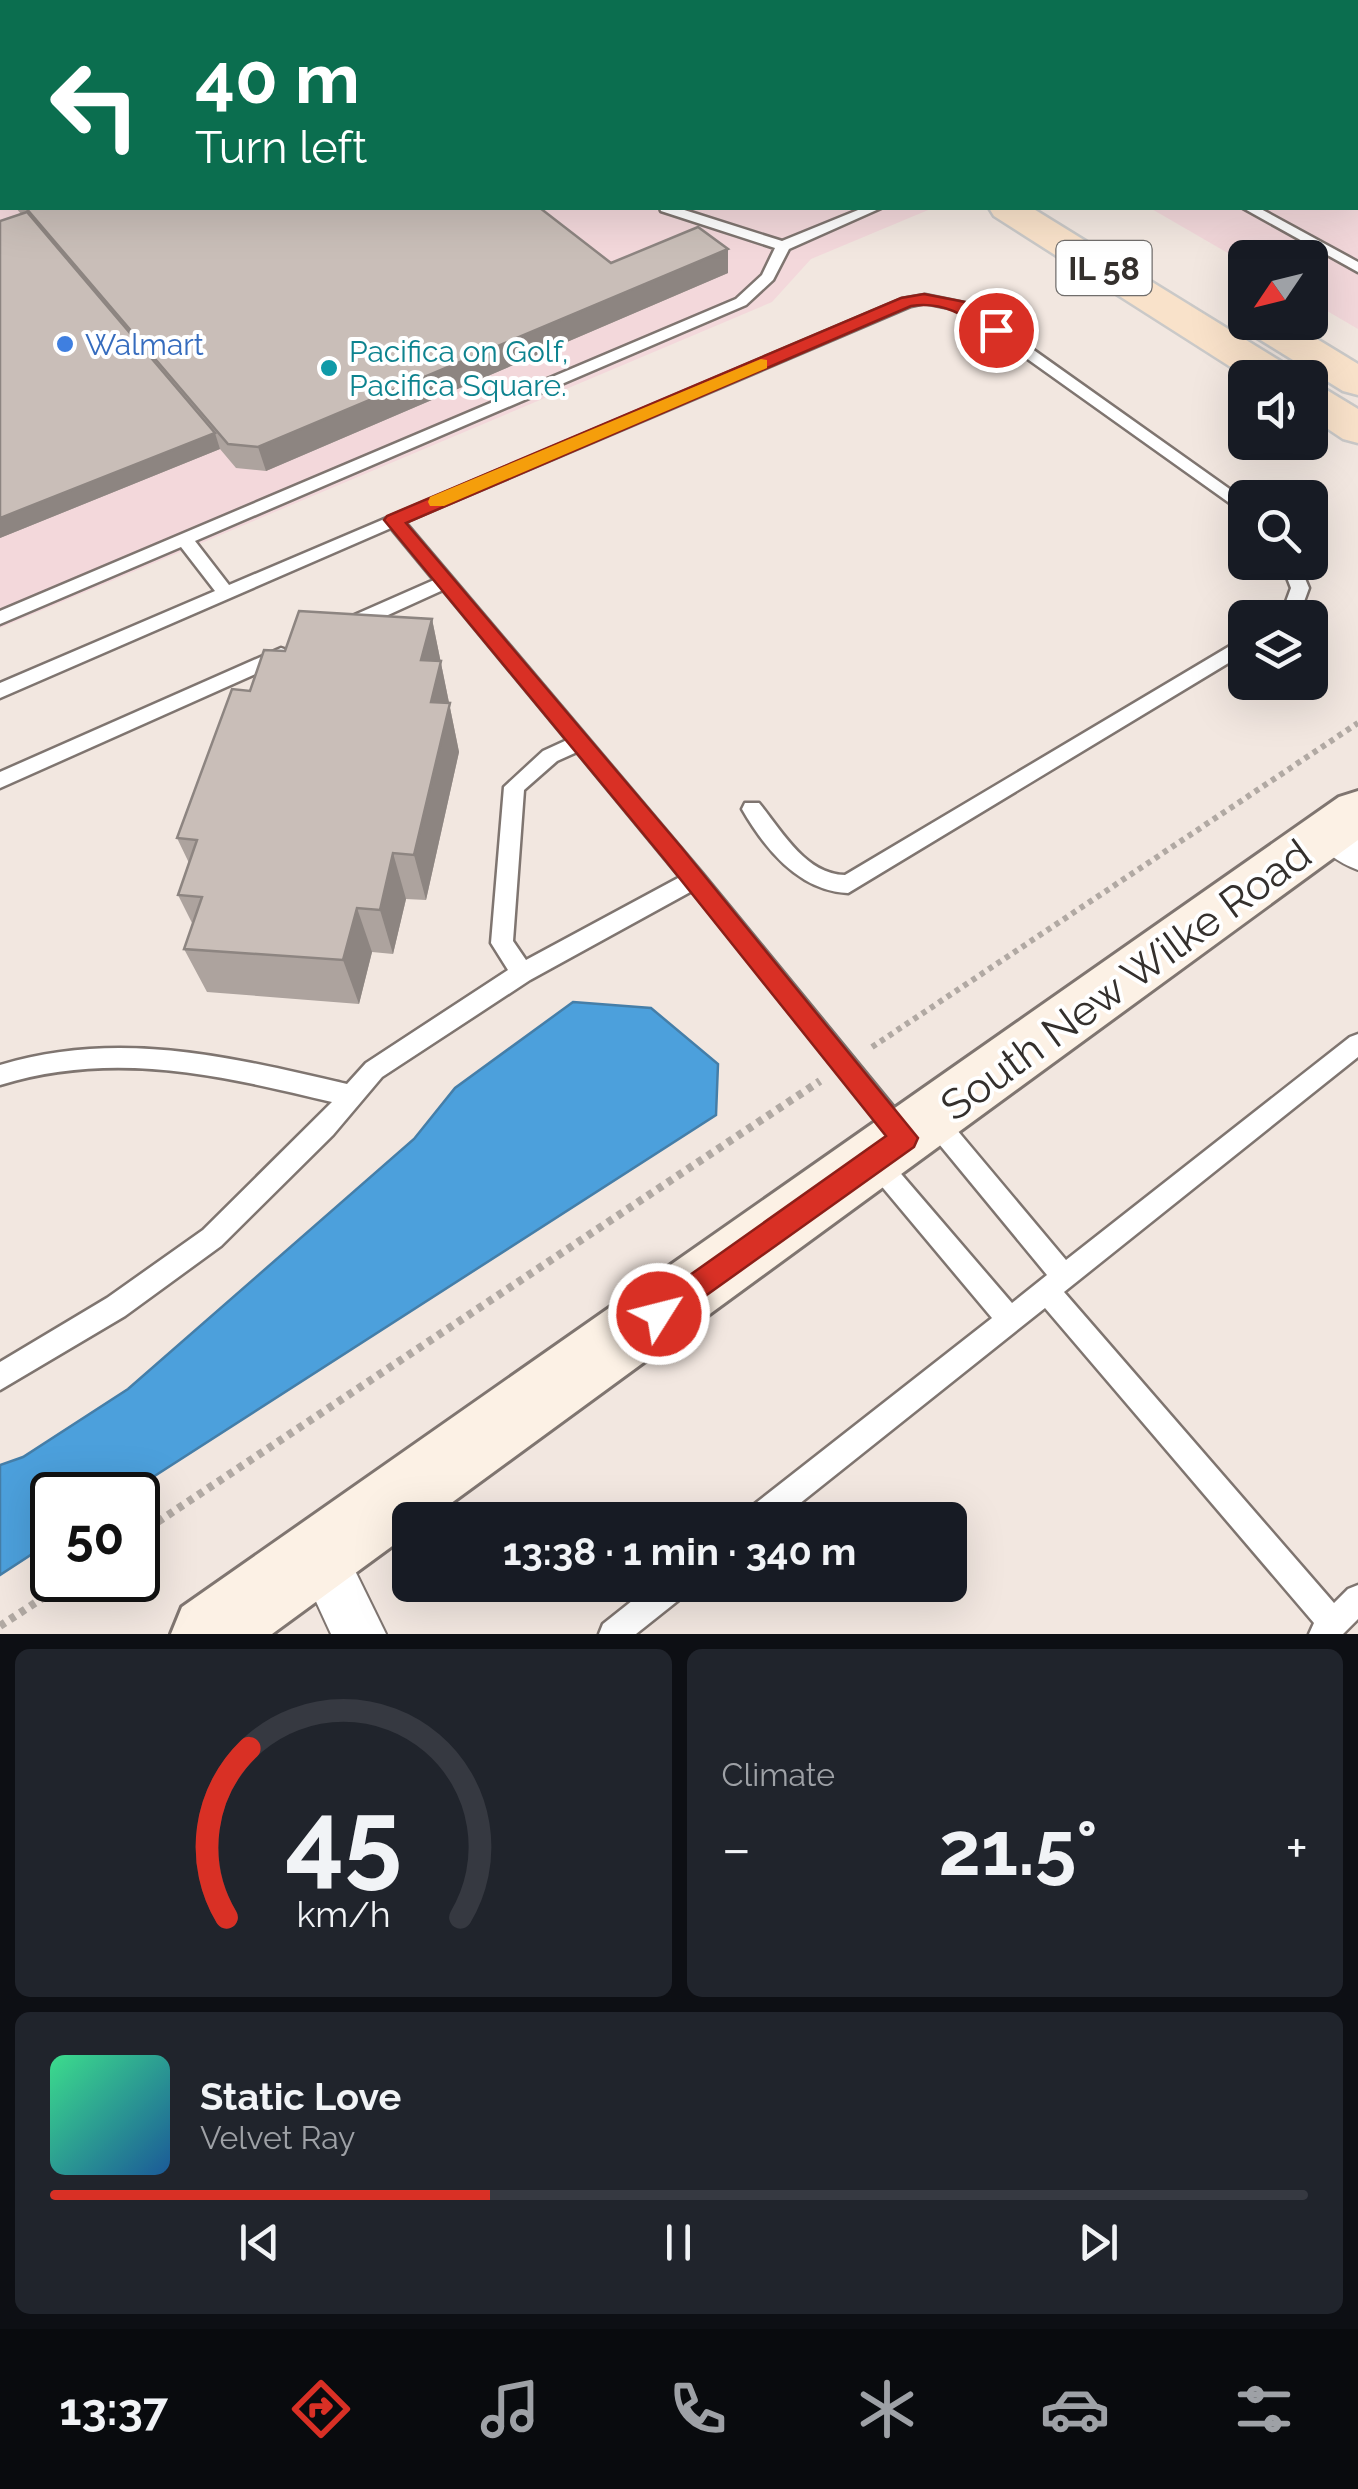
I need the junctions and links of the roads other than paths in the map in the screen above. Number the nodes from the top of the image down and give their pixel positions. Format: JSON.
{"nodes":[{"id":1,"x":678,"y":210,"type":"edge"},
{"id":2,"x":869,"y":210,"type":"edge"},
{"id":3,"x":1010,"y":210,"type":"edge"},
{"id":4,"x":1075,"y":210,"type":"edge"},
{"id":5,"x":1254,"y":210,"type":"edge"},
{"id":6,"x":783,"y":246,"type":"junction"},
{"id":7,"x":1358,"y":268,"type":"edge"},
{"id":8,"x":1216,"y":296,"type":"edge"},
{"id":9,"x":1289,"y":340,"type":"edge"},
{"id":10,"x":1249,"y":360,"type":"edge"},
{"id":11,"x":1358,"y":382,"type":"edge"},
{"id":12,"x":1328,"y":410,"type":"edge"},
{"id":13,"x":1358,"y":429,"type":"edge"},
{"id":14,"x":1228,"y":496,"type":"edge"},
{"id":15,"x":394,"y":520,"type":"junction"},
{"id":16,"x":184,"y":540,"type":"junction"},
{"id":17,"x":448,"y":581,"type":"junction"},
{"id":18,"x":226,"y":592,"type":"junction"},
{"id":19,"x":0,"y":618,"type":"edge"},
{"id":20,"x":1228,"y":654,"type":"edge"},
{"id":21,"x":0,"y":691,"type":"edge"},
{"id":22,"x":580,"y":742,"type":"junction"},
{"id":23,"x":0,"y":780,"type":"edge"},
{"id":24,"x":752,"y":809,"type":"dead end"},
{"id":25,"x":1349,"y":833,"type":"edge"},
{"id":26,"x":695,"y":880,"type":"junction"},
{"id":27,"x":522,"y":973,"type":"junction"},
{"id":28,"x":1358,"y":1044,"type":"edge"},
{"id":29,"x":0,"y":1075,"type":"edge"},
{"id":30,"x":352,"y":1096,"type":"junction"},
{"id":31,"x":904,"y":1139,"type":"junction"},
{"id":32,"x":1056,"y":1284,"type":"junction"},
{"id":33,"x":1010,"y":1320,"type":"junction"},
{"id":34,"x":0,"y":1377,"type":"edge"},
{"id":35,"x":781,"y":1502,"type":"edge"},
{"id":36,"x":320,"y":1556,"type":"junction"},
{"id":37,"x":1358,"y":1599,"type":"edge"},
{"id":38,"x":654,"y":1602,"type":"edge"},
{"id":39,"x":1328,"y":1629,"type":"edge"},
{"id":40,"x":209,"y":1634,"type":"edge"},
{"id":41,"x":360,"y":1634,"type":"edge"},
{"id":42,"x":614,"y":1634,"type":"edge"}],
"edges":[{"from":1,"to":6,"type":"lane"},
{"from":2,"to":6,"type":"lane"},
{"from":3,"to":10,"type":"main road","number":"IL 58"},
{"from":4,"to":8,"type":"main road","number":"IL 58"},
{"from":5,"to":7,"type":"lane"},
{"from":6,"to":16,"type":"lane"},
{"from":9,"to":11,"type":"main road"},
{"from":12,"to":13,"type":"main road"},
{"from":14,"to":15,"type":"lane"},
{"from":15,"to":17,"type":"lane"},
{"from":15,"to":18,"type":"lane"},
{"from":16,"to":18,"type":"lane"},
{"from":16,"to":19,"type":"lane"},
{"from":17,"to":22,"type":"lane"},
{"from":17,"to":23,"type":"lane"},
{"from":18,"to":21,"type":"lane"},
{"from":20,"to":24,"type":"lane"},
{"from":22,"to":26,"type":"lane"},
{"from":22,"to":27,"type":"lane"},
{"from":25,"to":31,"type":"main road","name":"South New Wilke Road"},
{"from":26,"to":27,"type":"lane"},
{"from":26,"to":31,"type":"lane"},
{"from":27,"to":30,"type":"lane"},
{"from":28,"to":32,"type":"lane"},
{"from":29,"to":30,"type":"lane"},
{"from":30,"to":34,"type":"lane"},
{"from":31,"to":32,"type":"lane"},
{"from":31,"to":33,"type":"lane"},
{"from":31,"to":36,"type":"main road","name":"South New Wilke Road"},
{"from":32,"to":33,"type":"lane"},
{"from":32,"to":39,"type":"lane"},
{"from":33,"to":35,"type":"lane"},
{"from":36,"to":40,"type":"main road","name":"South New Wilke Road"},
{"from":36,"to":41,"type":"street"},
{"from":37,"to":39,"type":"lane"},
{"from":38,"to":42,"type":"lane"}]}
